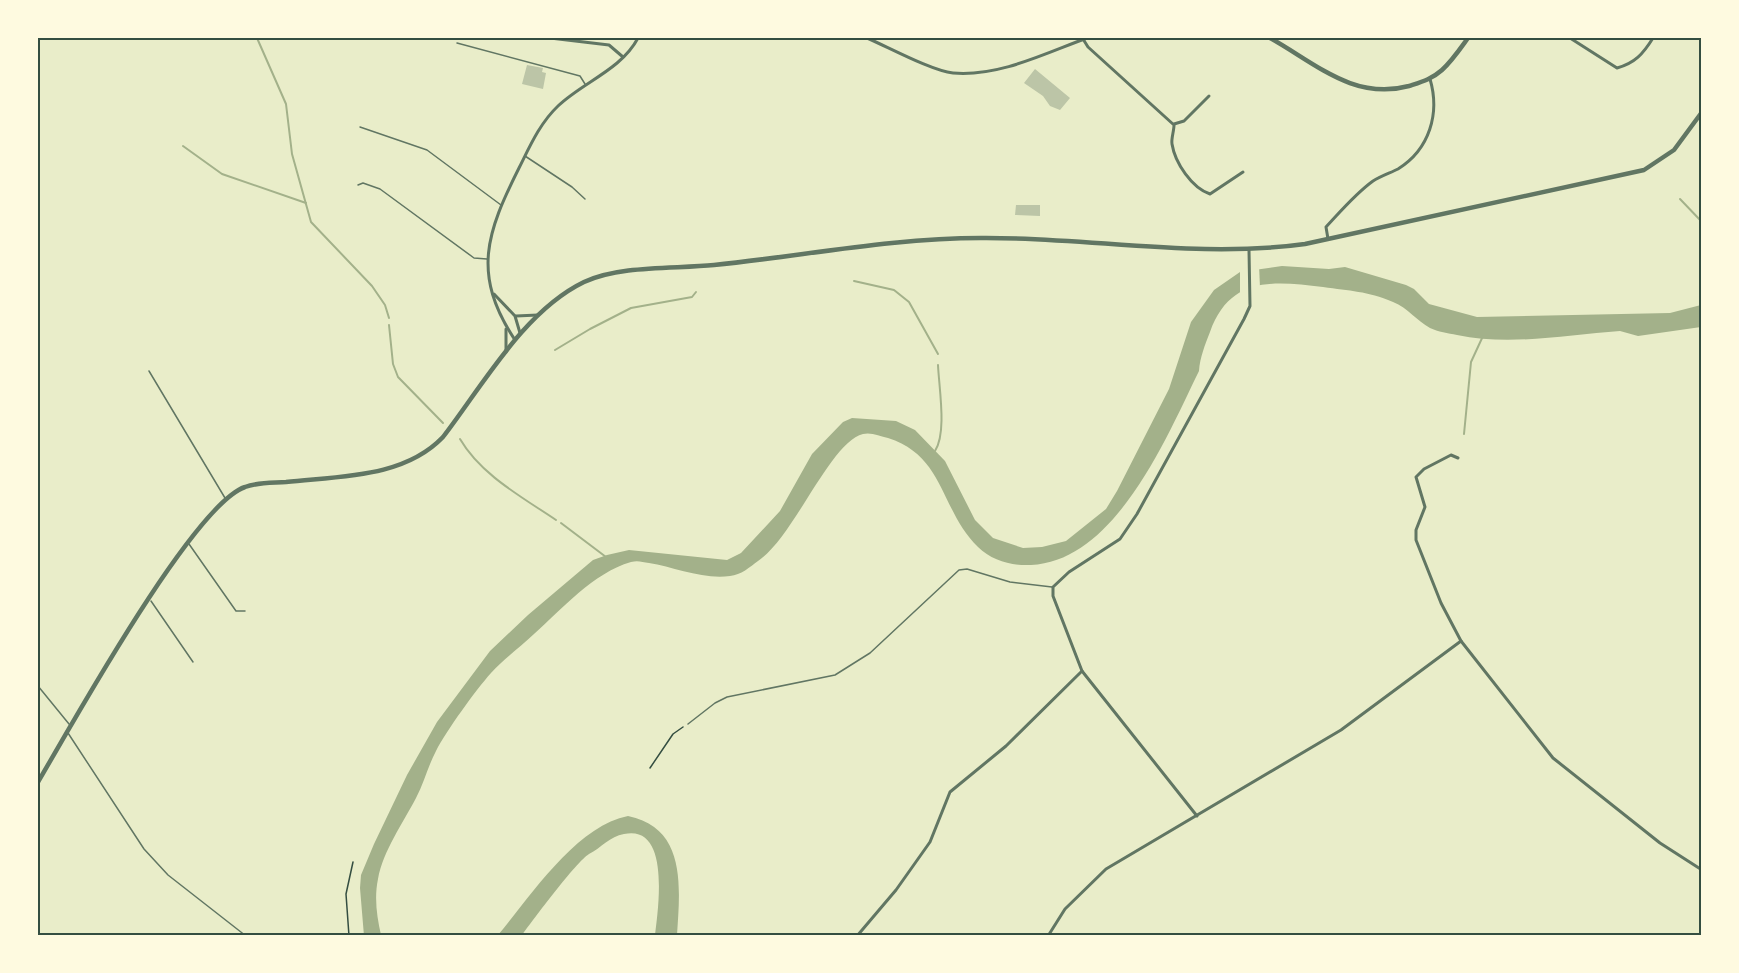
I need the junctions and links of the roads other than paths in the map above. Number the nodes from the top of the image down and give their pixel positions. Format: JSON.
{"nodes":[{"id":1,"x":550,"y":38,"type":"edge"},
{"id":2,"x":638,"y":38,"type":"edge"},
{"id":3,"x":867,"y":38,"type":"edge"},
{"id":4,"x":1085,"y":38,"type":"edge"},
{"id":5,"x":1270,"y":38,"type":"edge"},
{"id":6,"x":1468,"y":38,"type":"edge"},
{"id":7,"x":1570,"y":38,"type":"edge"},
{"id":8,"x":1653,"y":38,"type":"edge"},
{"id":9,"x":457,"y":43,"type":"dead end"},
{"id":10,"x":623,"y":57,"type":"junction"},
{"id":11,"x":1430,"y":79,"type":"junction"},
{"id":12,"x":586,"y":84,"type":"junction"},
{"id":13,"x":1209,"y":96,"type":"dead end"},
{"id":14,"x":1701,"y":112,"type":"edge"},
{"id":15,"x":1174,"y":124,"type":"junction"},
{"id":16,"x":360,"y":127,"type":"dead end"},
{"id":17,"x":525,"y":156,"type":"junction"},
{"id":18,"x":1243,"y":172,"type":"dead end"},
{"id":19,"x":358,"y":185,"type":"dead end"},
{"id":20,"x":585,"y":200,"type":"dead end"},
{"id":21,"x":501,"y":205,"type":"junction"},
{"id":22,"x":1328,"y":239,"type":"junction"},
{"id":23,"x":1249,"y":250,"type":"junction"},
{"id":24,"x":487,"y":259,"type":"junction"},
{"id":25,"x":493,"y":293,"type":"junction"},
{"id":26,"x":538,"y":315,"type":"junction"},
{"id":27,"x":515,"y":316,"type":"junction"},
{"id":28,"x":506,"y":327,"type":"junction"},
{"id":29,"x":520,"y":333,"type":"junction"},
{"id":30,"x":515,"y":340,"type":"junction"},
{"id":31,"x":506,"y":354,"type":"junction"},
{"id":32,"x":149,"y":371,"type":"dead end"},
{"id":33,"x":1458,"y":458,"type":"dead end"},
{"id":34,"x":225,"y":499,"type":"junction"},
{"id":35,"x":189,"y":543,"type":"junction"},
{"id":36,"x":1053,"y":587,"type":"junction"},
{"id":37,"x":149,"y":598,"type":"junction"},
{"id":38,"x":245,"y":611,"type":"dead end"},
{"id":39,"x":1461,"y":641,"type":"junction"},
{"id":40,"x":193,"y":662,"type":"dead end"},
{"id":41,"x":1082,"y":671,"type":"junction"},
{"id":42,"x":38,"y":686,"type":"edge"},
{"id":43,"x":688,"y":724,"type":"road end"},
{"id":44,"x":72,"y":726,"type":"junction"},
{"id":45,"x":68,"y":733,"type":"junction"},
{"id":46,"x":38,"y":782,"type":"edge"},
{"id":47,"x":1197,"y":816,"type":"junction"},
{"id":48,"x":1701,"y":870,"type":"edge"},
{"id":49,"x":246,"y":936,"type":"edge"},
{"id":50,"x":857,"y":936,"type":"edge"},
{"id":51,"x":1048,"y":936,"type":"edge"}],
"edges":[{"from":1,"to":10,"type":"street"},
{"from":2,"to":10,"type":"street"},
{"from":3,"to":4,"type":"street"},
{"from":4,"to":15,"type":"street"},
{"from":5,"to":11,"type":"street"},
{"from":6,"to":11,"type":"street"},
{"from":7,"to":8,"type":"street"},
{"from":9,"to":12,"type":"lane"},
{"from":10,"to":12,"type":"street"},
{"from":11,"to":22,"type":"street"},
{"from":12,"to":17,"type":"street"},
{"from":13,"to":15,"type":"street"},
{"from":14,"to":22,"type":"street"},
{"from":15,"to":18,"type":"street"},
{"from":16,"to":21,"type":"lane"},
{"from":17,"to":20,"type":"lane"},
{"from":17,"to":21,"type":"street"},
{"from":19,"to":24,"type":"lane"},
{"from":21,"to":24,"type":"street"},
{"from":22,"to":23,"type":"street"},
{"from":23,"to":26,"type":"street"},
{"from":23,"to":36,"type":"street"},
{"from":24,"to":25,"type":"street"},
{"from":25,"to":27,"type":"street"},
{"from":25,"to":28,"type":"street"},
{"from":26,"to":27,"type":"street"},
{"from":26,"to":29,"type":"street"},
{"from":27,"to":29,"type":"street"},
{"from":28,"to":30,"type":"street"},
{"from":28,"to":31,"type":"street"},
{"from":29,"to":30,"type":"street"},
{"from":30,"to":31,"type":"street"},
{"from":31,"to":34,"type":"street"},
{"from":32,"to":34,"type":"lane"},
{"from":33,"to":39,"type":"street"},
{"from":34,"to":35,"type":"street"},
{"from":35,"to":37,"type":"street"},
{"from":35,"to":38,"type":"lane"},
{"from":36,"to":41,"type":"street"},
{"from":36,"to":43,"type":"lane"},
{"from":37,"to":40,"type":"lane"},
{"from":37,"to":44,"type":"street"},
{"from":39,"to":47,"type":"street"},
{"from":39,"to":48,"type":"street"},
{"from":41,"to":47,"type":"street"},
{"from":41,"to":50,"type":"street"},
{"from":42,"to":44,"type":"lane"},
{"from":44,"to":45,"type":"street"},
{"from":45,"to":46,"type":"street"},
{"from":45,"to":49,"type":"lane"},
{"from":47,"to":51,"type":"street"}]}
